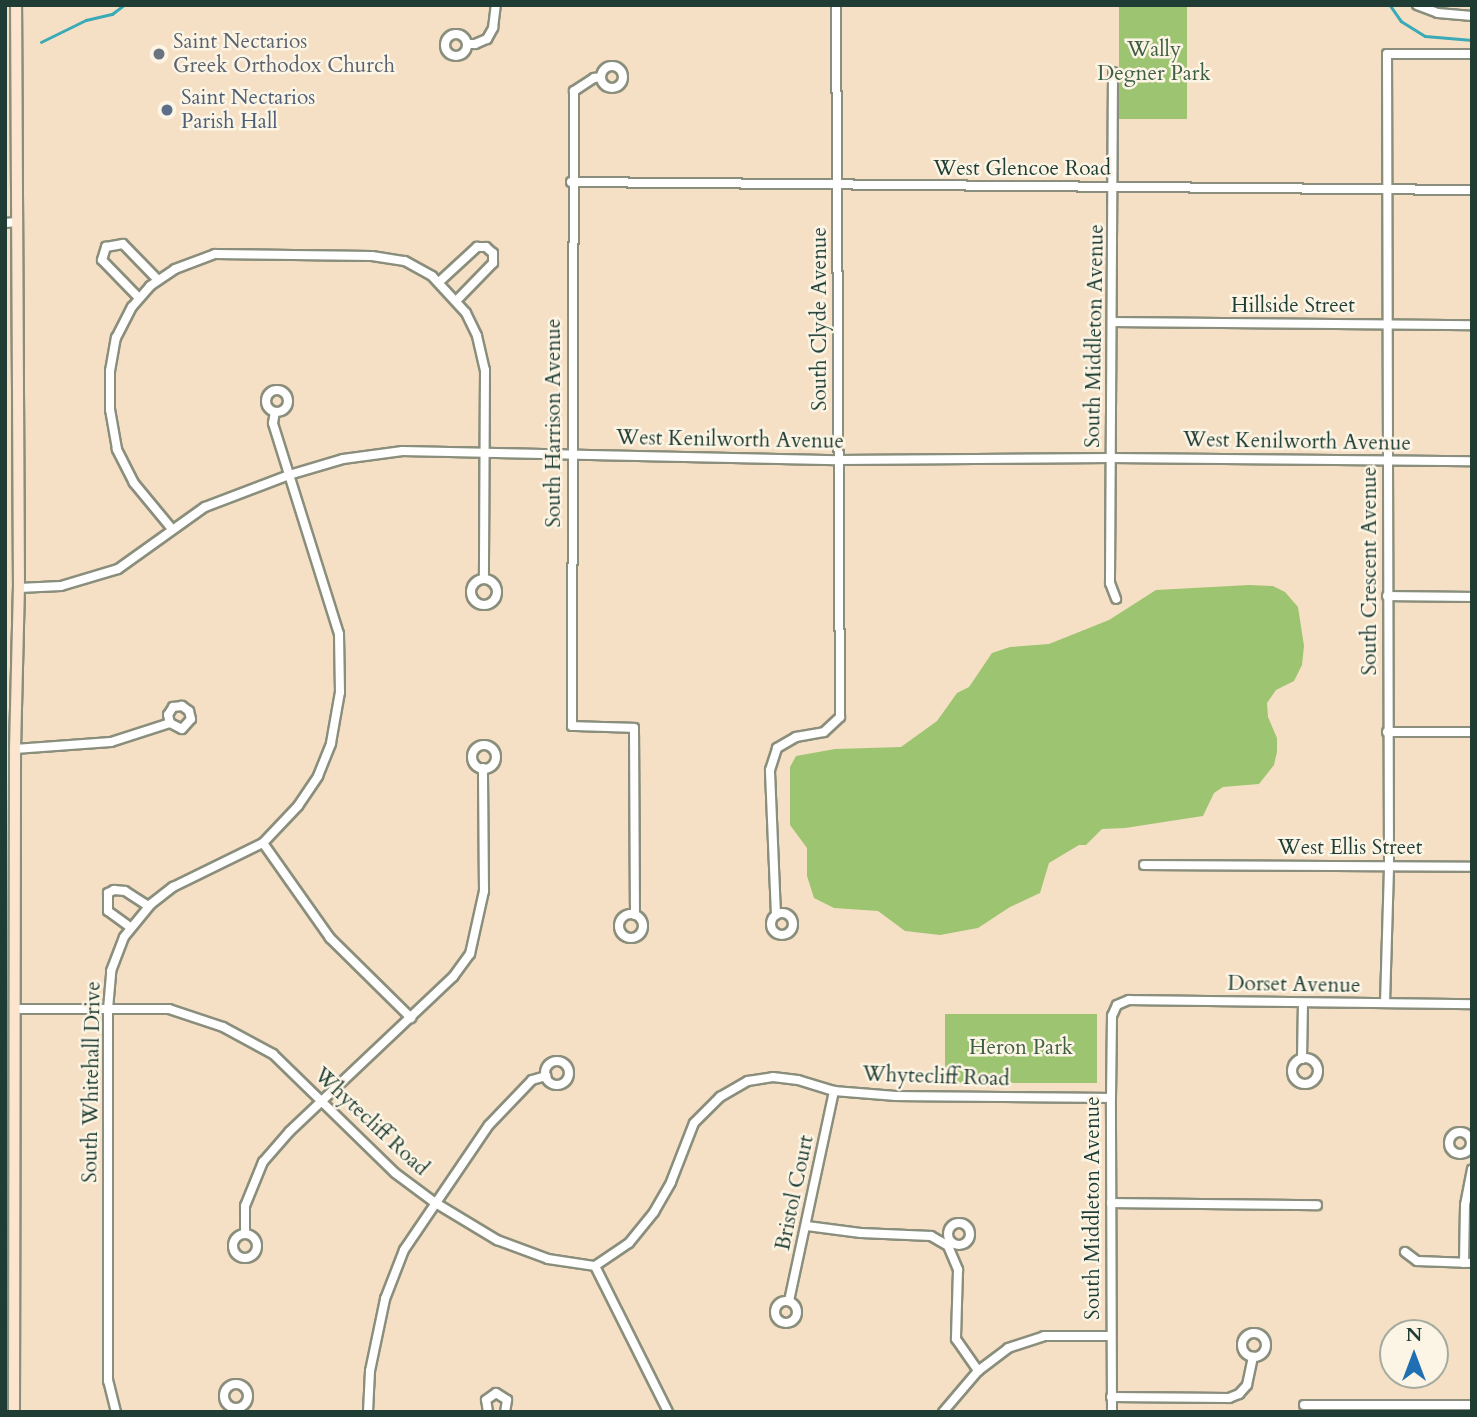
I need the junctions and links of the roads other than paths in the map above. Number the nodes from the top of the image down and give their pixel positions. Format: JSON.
{"nodes":[{"id":1,"x":16,"y":5,"type":"edge"},
{"id":2,"x":496,"y":5,"type":"edge"},
{"id":3,"x":836,"y":5,"type":"edge"},
{"id":4,"x":1417,"y":5,"type":"edge"},
{"id":5,"x":1472,"y":16,"type":"edge"},
{"id":6,"x":467,"y":44,"type":"dead end"},
{"id":7,"x":1472,"y":54,"type":"edge"},
{"id":8,"x":1112,"y":72,"type":"dead end"},
{"id":9,"x":601,"y":77,"type":"dead end"},
{"id":10,"x":571,"y":182,"type":"junction"},
{"id":11,"x":837,"y":186,"type":"junction"},
{"id":12,"x":1114,"y":187,"type":"junction"},
{"id":13,"x":1386,"y":189,"type":"junction"},
{"id":14,"x":1472,"y":190,"type":"edge"},
{"id":15,"x":11,"y":223,"type":"edge"},
{"id":16,"x":157,"y":279,"type":"junction"},
{"id":17,"x":439,"y":282,"type":"junction"},
{"id":18,"x":139,"y":298,"type":"junction"},
{"id":19,"x":456,"y":301,"type":"junction"},
{"id":20,"x":1114,"y":322,"type":"junction"},
{"id":21,"x":1387,"y":324,"type":"junction"},
{"id":22,"x":1472,"y":325,"type":"edge"},
{"id":23,"x":275,"y":412,"type":"dead end"},
{"id":24,"x":484,"y":450,"type":"junction"},
{"id":25,"x":571,"y":455,"type":"junction"},
{"id":26,"x":1111,"y":458,"type":"junction"},
{"id":27,"x":838,"y":460,"type":"junction"},
{"id":28,"x":1387,"y":460,"type":"junction"},
{"id":29,"x":1472,"y":461,"type":"edge"},
{"id":30,"x":289,"y":475,"type":"junction"},
{"id":31,"x":172,"y":530,"type":"junction"},
{"id":32,"x":484,"y":579,"type":"dead end"},
{"id":33,"x":19,"y":588,"type":"junction"},
{"id":34,"x":1387,"y":596,"type":"junction"},
{"id":35,"x":1472,"y":597,"type":"edge"},
{"id":36,"x":1116,"y":600,"type":"dead end"},
{"id":37,"x":170,"y":723,"type":"dead end"},
{"id":38,"x":1387,"y":732,"type":"junction"},
{"id":39,"x":1472,"y":732,"type":"edge"},
{"id":40,"x":15,"y":750,"type":"junction"},
{"id":41,"x":483,"y":768,"type":"dead end"},
{"id":42,"x":263,"y":843,"type":"junction"},
{"id":43,"x":1144,"y":865,"type":"dead end"},
{"id":44,"x":1389,"y":866,"type":"junction"},
{"id":45,"x":1472,"y":867,"type":"edge"},
{"id":46,"x":148,"y":906,"type":"junction"},
{"id":47,"x":635,"y":915,"type":"dead end"},
{"id":48,"x":776,"y":915,"type":"dead end"},
{"id":49,"x":130,"y":927,"type":"junction"},
{"id":50,"x":1303,"y":1003,"type":"junction"},
{"id":51,"x":1385,"y":1003,"type":"junction"},
{"id":52,"x":1472,"y":1004,"type":"edge"},
{"id":53,"x":1116,"y":1005,"type":"joint"},
{"id":54,"x":15,"y":1009,"type":"junction"},
{"id":55,"x":108,"y":1009,"type":"junction"},
{"id":56,"x":411,"y":1018,"type":"junction"},
{"id":57,"x":1302,"y":1059,"type":"dead end"},
{"id":58,"x":546,"y":1076,"type":"dead end"},
{"id":59,"x":834,"y":1091,"type":"junction"},
{"id":60,"x":1111,"y":1098,"type":"junction"},
{"id":61,"x":323,"y":1103,"type":"junction"},
{"id":62,"x":1472,"y":1170,"type":"edge"},
{"id":63,"x":434,"y":1202,"type":"junction"},
{"id":64,"x":1111,"y":1203,"type":"junction"},
{"id":65,"x":1317,"y":1205,"type":"dead end"},
{"id":66,"x":807,"y":1226,"type":"junction"},
{"id":67,"x":245,"y":1234,"type":"dead end"},
{"id":68,"x":1405,"y":1252,"type":"dead end"},
{"id":69,"x":1468,"y":1263,"type":"edge"},
{"id":70,"x":595,"y":1266,"type":"junction"},
{"id":71,"x":789,"y":1301,"type":"dead end"},
{"id":72,"x":1111,"y":1336,"type":"junction"},
{"id":73,"x":1253,"y":1357,"type":"dead end"},
{"id":74,"x":978,"y":1371,"type":"junction"},
{"id":75,"x":1111,"y":1397,"type":"junction"},
{"id":76,"x":1304,"y":1405,"type":"dead end"},
{"id":77,"x":1472,"y":1405,"type":"edge"},
{"id":78,"x":14,"y":1412,"type":"edge"},
{"id":79,"x":116,"y":1412,"type":"edge"},
{"id":80,"x":368,"y":1412,"type":"edge"},
{"id":81,"x":488,"y":1412,"type":"edge"},
{"id":82,"x":505,"y":1412,"type":"edge"},
{"id":83,"x":668,"y":1412,"type":"edge"},
{"id":84,"x":943,"y":1412,"type":"edge"},
{"id":85,"x":1112,"y":1412,"type":"edge"}],
"edges":[{"from":1,"to":15,"type":"main road"},
{"from":2,"to":6,"type":"street"},
{"from":3,"to":11,"type":"street","name":"South Clyde Avenue"},
{"from":4,"to":5,"type":"street"},
{"from":7,"to":13,"type":"street","name":"South Crescent Avenue"},
{"from":8,"to":12,"type":"street","name":"South Middleton Avenue"},
{"from":9,"to":10,"type":"street","name":"South Harrison Avenue"},
{"from":10,"to":11,"type":"street","name":"West Glencoe Road"},
{"from":10,"to":25,"type":"street","name":"South Harrison Avenue"},
{"from":11,"to":12,"type":"street","name":"West Glencoe Road"},
{"from":11,"to":27,"type":"street","name":"South Clyde Avenue"},
{"from":12,"to":13,"type":"street","name":"West Glencoe Road"},
{"from":12,"to":20,"type":"street","name":"South Middleton Avenue"},
{"from":13,"to":14,"type":"street","name":"West Glencoe Road"},
{"from":13,"to":21,"type":"street","name":"South Crescent Avenue"},
{"from":15,"to":33,"type":"main road"},
{"from":16,"to":17,"type":"street"},
{"from":16,"to":18,"type":"street"},
{"from":16,"to":18,"type":"street"},
{"from":17,"to":19,"type":"street"},
{"from":17,"to":19,"type":"street"},
{"from":18,"to":31,"type":"street"},
{"from":19,"to":24,"type":"street"},
{"from":20,"to":21,"type":"street","name":"Hillside Street"},
{"from":20,"to":26,"type":"street","name":"South Middleton Avenue"},
{"from":21,"to":22,"type":"street","name":"Hillside Street"},
{"from":21,"to":28,"type":"street","name":"South Crescent Avenue"},
{"from":23,"to":30,"type":"street","name":"South Whitehall Drive"},
{"from":24,"to":25,"type":"street","name":"West Kenilworth Avenue"},
{"from":24,"to":30,"type":"street","name":"West Kenilworth Avenue"},
{"from":24,"to":32,"type":"street"},
{"from":25,"to":27,"type":"street","name":"West Kenilworth Avenue"},
{"from":25,"to":47,"type":"street","name":"South Harrison Avenue"},
{"from":26,"to":27,"type":"street","name":"West Kenilworth Avenue"},
{"from":26,"to":28,"type":"street","name":"West Kenilworth Avenue"},
{"from":26,"to":36,"type":"street","name":"South Middleton Avenue"},
{"from":27,"to":48,"type":"street","name":"South Clyde Avenue"},
{"from":28,"to":29,"type":"street","name":"West Kenilworth Avenue"},
{"from":28,"to":34,"type":"street","name":"South Crescent Avenue"},
{"from":30,"to":31,"type":"street","name":"West Kenilworth Avenue"},
{"from":30,"to":42,"type":"street","name":"South Whitehall Drive"},
{"from":31,"to":33,"type":"street","name":"West Kenilworth Avenue"},
{"from":33,"to":40,"type":"main road"},
{"from":34,"to":35,"type":"street"},
{"from":34,"to":38,"type":"street","name":"South Crescent Avenue"},
{"from":37,"to":40,"type":"street"},
{"from":38,"to":39,"type":"street"},
{"from":38,"to":44,"type":"street","name":"South Crescent Avenue"},
{"from":40,"to":54,"type":"main road"},
{"from":41,"to":56,"type":"street"},
{"from":42,"to":46,"type":"street","name":"South Whitehall Drive"},
{"from":42,"to":56,"type":"street"},
{"from":43,"to":44,"type":"street","name":"West Ellis Street"},
{"from":44,"to":45,"type":"street","name":"West Ellis Street"},
{"from":44,"to":51,"type":"street","name":"South Crescent Avenue"},
{"from":46,"to":49,"type":"street","name":"South Whitehall Drive"},
{"from":46,"to":49,"type":"street"},
{"from":49,"to":55,"type":"street","name":"South Whitehall Drive"},
{"from":50,"to":51,"type":"street","name":"Dorset Avenue"},
{"from":50,"to":53,"type":"street","name":"Dorset Avenue"},
{"from":50,"to":57,"type":"street"},
{"from":51,"to":52,"type":"street","name":"Dorset Avenue"},
{"from":53,"to":60,"type":"street","name":"South Middleton Avenue"},
{"from":54,"to":55,"type":"street","name":"Whytecliff Road"},
{"from":54,"to":78,"type":"main road"},
{"from":55,"to":61,"type":"street","name":"Whytecliff Road"},
{"from":55,"to":79,"type":"street","name":"South Whitehall Drive"},
{"from":56,"to":61,"type":"street"},
{"from":58,"to":63,"type":"street"},
{"from":59,"to":60,"type":"street","name":"Whytecliff Road"},
{"from":59,"to":66,"type":"street","name":"Bristol Court"},
{"from":59,"to":70,"type":"street","name":"Whytecliff Road"},
{"from":60,"to":64,"type":"street","name":"South Middleton Avenue"},
{"from":61,"to":63,"type":"street","name":"Whytecliff Road"},
{"from":61,"to":67,"type":"street"},
{"from":62,"to":69,"type":"street"},
{"from":63,"to":70,"type":"street","name":"Whytecliff Road"},
{"from":63,"to":80,"type":"street"},
{"from":64,"to":65,"type":"street"},
{"from":64,"to":72,"type":"street","name":"South Middleton Avenue"},
{"from":66,"to":71,"type":"street","name":"Bristol Court"},
{"from":66,"to":74,"type":"street"},
{"from":68,"to":69,"type":"street"},
{"from":70,"to":83,"type":"street"},
{"from":72,"to":74,"type":"street"},
{"from":72,"to":75,"type":"street","name":"South Middleton Avenue"},
{"from":73,"to":75,"type":"street"},
{"from":74,"to":84,"type":"street"},
{"from":75,"to":85,"type":"street","name":"South Middleton Avenue"},
{"from":76,"to":77,"type":"street"},
{"from":81,"to":82,"type":"street"}]}
